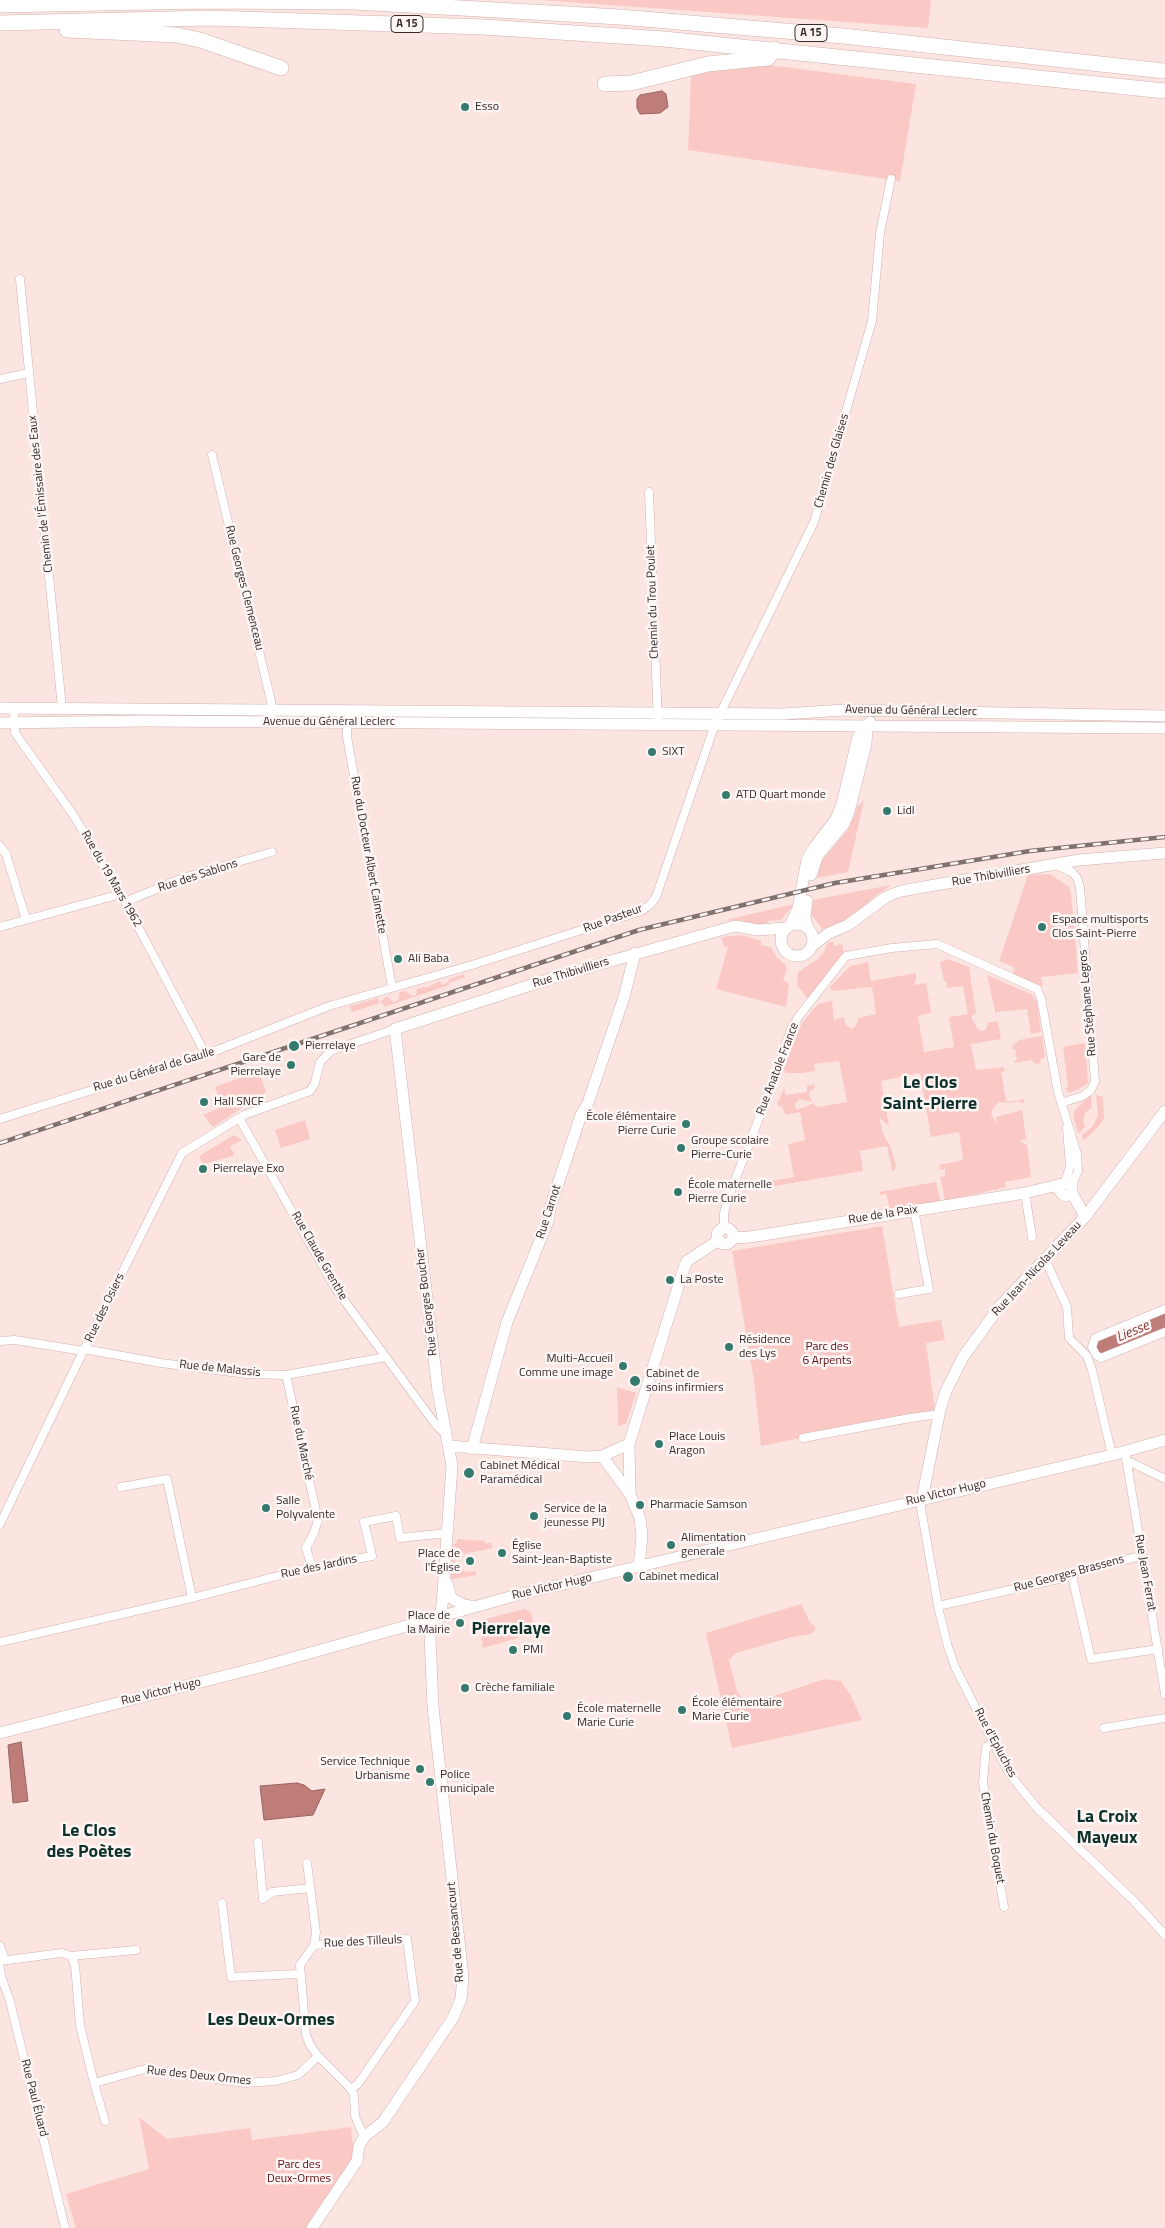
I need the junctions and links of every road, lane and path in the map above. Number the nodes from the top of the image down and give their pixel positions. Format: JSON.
{"nodes":[{"id":1,"x":354,"y":1,"type":"edge"},
{"id":2,"x":0,"y":5,"type":"edge"},
{"id":3,"x":39,"y":21,"type":"junction"},
{"id":4,"x":0,"y":23,"type":"edge"},
{"id":5,"x":774,"y":49,"type":"junction"},
{"id":6,"x":281,"y":68,"type":"dead end"},
{"id":7,"x":1165,"y":71,"type":"edge"},
{"id":8,"x":605,"y":84,"type":"dead end"},
{"id":9,"x":1165,"y":91,"type":"edge"},
{"id":10,"x":891,"y":179,"type":"dead end"},
{"id":11,"x":20,"y":279,"type":"dead end"},
{"id":12,"x":29,"y":373,"type":"junction"},
{"id":13,"x":0,"y":379,"type":"edge"},
{"id":14,"x":212,"y":455,"type":"dead end"},
{"id":15,"x":649,"y":492,"type":"dead end"},
{"id":16,"x":0,"y":708,"type":"edge"},
{"id":17,"x":14,"y":708,"type":"junction"},
{"id":18,"x":62,"y":708,"type":"junction"},
{"id":19,"x":355,"y":710,"type":"junction"},
{"id":20,"x":851,"y":710,"type":"junction"},
{"id":21,"x":936,"y":711,"type":"junction"},
{"id":22,"x":995,"y":712,"type":"junction"},
{"id":23,"x":720,"y":713,"type":"junction"},
{"id":24,"x":272,"y":716,"type":"junction"},
{"id":25,"x":1165,"y":716,"type":"edge"},
{"id":26,"x":658,"y":718,"type":"junction"},
{"id":27,"x":1094,"y":722,"type":"junction"},
{"id":28,"x":0,"y":723,"type":"edge"},
{"id":29,"x":14,"y":723,"type":"junction"},
{"id":30,"x":346,"y":723,"type":"junction"},
{"id":31,"x":715,"y":724,"type":"junction"},
{"id":32,"x":867,"y":726,"type":"junction"},
{"id":33,"x":943,"y":726,"type":"junction"},
{"id":34,"x":1165,"y":728,"type":"edge"},
{"id":35,"x":0,"y":846,"type":"edge"},
{"id":36,"x":272,"y":852,"type":"dead end"},
{"id":37,"x":1165,"y":853,"type":"edge"},
{"id":38,"x":1079,"y":860,"type":"junction"},
{"id":39,"x":1056,"y":865,"type":"junction"},
{"id":40,"x":1069,"y":870,"type":"junction"},
{"id":41,"x":120,"y":894,"type":"junction"},
{"id":42,"x":125,"y":902,"type":"junction"},
{"id":43,"x":26,"y":920,"type":"junction"},
{"id":44,"x":0,"y":927,"type":"edge"},
{"id":45,"x":788,"y":927,"type":"junction"},
{"id":46,"x":808,"y":928,"type":"junction"},
{"id":47,"x":749,"y":929,"type":"junction"},
{"id":48,"x":829,"y":933,"type":"junction"},
{"id":49,"x":812,"y":946,"type":"junction"},
{"id":50,"x":782,"y":947,"type":"junction"},
{"id":51,"x":635,"y":953,"type":"junction"},
{"id":52,"x":392,"y":987,"type":"junction"},
{"id":53,"x":395,"y":1029,"type":"junction"},
{"id":54,"x":206,"y":1055,"type":"junction"},
{"id":55,"x":1061,"y":1104,"type":"junction"},
{"id":56,"x":1165,"y":1112,"type":"edge"},
{"id":57,"x":239,"y":1118,"type":"junction"},
{"id":58,"x":0,"y":1119,"type":"edge"},
{"id":59,"x":1066,"y":1189,"type":"junction"},
{"id":60,"x":1030,"y":1191,"type":"junction"},
{"id":61,"x":914,"y":1210,"type":"junction"},
{"id":62,"x":1082,"y":1212,"type":"junction"},
{"id":63,"x":724,"y":1228,"type":"junction"},
{"id":64,"x":1032,"y":1237,"type":"dead end"},
{"id":65,"x":733,"y":1238,"type":"junction"},
{"id":66,"x":719,"y":1240,"type":"junction"},
{"id":67,"x":1045,"y":1259,"type":"junction"},
{"id":68,"x":899,"y":1294,"type":"dead end"},
{"id":69,"x":1165,"y":1309,"type":"edge"},
{"id":70,"x":1165,"y":1332,"type":"edge"},
{"id":71,"x":0,"y":1341,"type":"edge"},
{"id":72,"x":84,"y":1350,"type":"junction"},
{"id":73,"x":386,"y":1357,"type":"junction"},
{"id":74,"x":286,"y":1375,"type":"junction"},
{"id":75,"x":938,"y":1416,"type":"junction"},
{"id":76,"x":803,"y":1438,"type":"dead end"},
{"id":77,"x":1165,"y":1440,"type":"edge"},
{"id":78,"x":447,"y":1441,"type":"junction"},
{"id":79,"x":629,"y":1444,"type":"junction"},
{"id":80,"x":472,"y":1448,"type":"junction"},
{"id":81,"x":1112,"y":1455,"type":"junction"},
{"id":82,"x":1126,"y":1455,"type":"junction"},
{"id":83,"x":602,"y":1456,"type":"junction"},
{"id":84,"x":1165,"y":1479,"type":"edge"},
{"id":85,"x":121,"y":1487,"type":"dead end"},
{"id":86,"x":630,"y":1494,"type":"junction"},
{"id":87,"x":922,"y":1499,"type":"junction"},
{"id":88,"x":0,"y":1524,"type":"edge"},
{"id":89,"x":446,"y":1533,"type":"junction"},
{"id":90,"x":1141,"y":1556,"type":"junction"},
{"id":91,"x":312,"y":1567,"type":"junction"},
{"id":92,"x":639,"y":1567,"type":"junction"},
{"id":93,"x":445,"y":1574,"type":"junction"},
{"id":94,"x":1072,"y":1576,"type":"junction"},
{"id":95,"x":192,"y":1598,"type":"junction"},
{"id":96,"x":938,"y":1606,"type":"junction"},
{"id":97,"x":475,"y":1607,"type":"junction"},
{"id":98,"x":436,"y":1619,"type":"junction"},
{"id":99,"x":0,"y":1642,"type":"edge"},
{"id":100,"x":1158,"y":1649,"type":"junction"},
{"id":101,"x":1165,"y":1694,"type":"edge"},
{"id":102,"x":1165,"y":1718,"type":"edge"},
{"id":103,"x":1104,"y":1728,"type":"dead end"},
{"id":104,"x":0,"y":1733,"type":"edge"},
{"id":105,"x":993,"y":1744,"type":"junction"},
{"id":106,"x":258,"y":1842,"type":"dead end"},
{"id":107,"x":307,"y":1862,"type":"dead end"},
{"id":108,"x":310,"y":1888,"type":"junction"},
{"id":109,"x":222,"y":1903,"type":"dead end"},
{"id":110,"x":1004,"y":1907,"type":"dead end"},
{"id":111,"x":1163,"y":1930,"type":"edge"},
{"id":112,"x":314,"y":1945,"type":"junction"},
{"id":113,"x":0,"y":1946,"type":"edge"},
{"id":114,"x":136,"y":1950,"type":"dead end"},
{"id":115,"x":71,"y":1956,"type":"junction"},
{"id":116,"x":3,"y":1960,"type":"edge"},
{"id":117,"x":0,"y":1968,"type":"edge"},
{"id":118,"x":299,"y":1974,"type":"junction"},
{"id":119,"x":318,"y":2056,"type":"junction"},
{"id":120,"x":94,"y":2083,"type":"junction"},
{"id":121,"x":351,"y":2088,"type":"junction"},
{"id":122,"x":105,"y":2122,"type":"dead end"},
{"id":123,"x":364,"y":2138,"type":"junction"},
{"id":124,"x":66,"y":2228,"type":"edge"},
{"id":125,"x":312,"y":2228,"type":"edge"}],
"edges":[{"from":1,"to":2,"type":"highway","number":"A 15"},
{"from":1,"to":7,"type":"highway","number":"A 15"},
{"from":3,"to":4,"type":"highway","number":"A 15"},
{"from":3,"to":5,"type":"highway","number":"A 15"},
{"from":3,"to":6,"type":"highway"},
{"from":5,"to":8,"type":"highway"},
{"from":5,"to":9,"type":"highway","number":"A 15"},
{"from":10,"to":23,"type":"street","name":"Chemin des Glaises"},
{"from":11,"to":12,"type":"street","name":"Chemin de l'Émissaire des Eaux"},
{"from":12,"to":13,"type":"street"},
{"from":12,"to":18,"type":"street","name":"Chemin de l'Émissaire des Eaux"},
{"from":14,"to":24,"type":"street","name":"Rue Georges Clemenceau"},
{"from":15,"to":26,"type":"street","name":"Chemin du Trou Poulet"},
{"from":16,"to":17,"type":"street","name":"Avenue du Général Leclerc"},
{"from":17,"to":18,"type":"street","name":"Avenue du Général Leclerc"},
{"from":17,"to":29,"type":"street","name":"Rue du 19 Mars 1962"},
{"from":18,"to":24,"type":"street","name":"Avenue du Général Leclerc"},
{"from":19,"to":24,"type":"street","name":"Avenue du Général Leclerc"},
{"from":19,"to":26,"type":"street","name":"Avenue du Général Leclerc"},
{"from":19,"to":30,"type":"street"},
{"from":20,"to":21,"type":"street","name":"Avenue du Général Leclerc"},
{"from":20,"to":23,"type":"street","name":"Avenue du Général Leclerc"},
{"from":20,"to":32,"type":"street"},
{"from":21,"to":22,"type":"street","name":"Avenue du Général Leclerc"},
{"from":21,"to":32,"type":"street"},
{"from":22,"to":27,"type":"street","name":"Avenue du Général Leclerc"},
{"from":22,"to":33,"type":"street"},
{"from":23,"to":26,"type":"street","name":"Avenue du Général Leclerc"},
{"from":23,"to":31,"type":"street","name":"Chemin des Glaises"},
{"from":24,"to":29,"type":"street","name":"Avenue du Général Leclerc"},
{"from":24,"to":30,"type":"street","name":"Avenue du Général Leclerc"},
{"from":25,"to":27,"type":"street","name":"Avenue du Général Leclerc"},
{"from":26,"to":30,"type":"street","name":"Avenue du Général Leclerc"},
{"from":26,"to":31,"type":"street","name":"Avenue du Général Leclerc"},
{"from":27,"to":33,"type":"street","name":"Avenue du Général Leclerc"},
{"from":27,"to":34,"type":"street","name":"Avenue du Général Leclerc"},
{"from":28,"to":29,"type":"street","name":"Avenue du Général Leclerc"},
{"from":29,"to":41,"type":"street","name":"Rue du 19 Mars 1962"},
{"from":30,"to":52,"type":"street","name":"Rue du Docteur Albert Calmette"},
{"from":31,"to":32,"type":"street","name":"Avenue du Général Leclerc"},
{"from":31,"to":52,"type":"street","name":"Rue Pasteur"},
{"from":32,"to":33,"type":"street","name":"Avenue du Général Leclerc"},
{"from":32,"to":45,"type":"street"},
{"from":32,"to":46,"type":"street"},
{"from":35,"to":43,"type":"street"},
{"from":36,"to":42,"type":"street","name":"Rue des Sablons"},
{"from":37,"to":38,"type":"street","name":"Rue Thibivilliers"},
{"from":38,"to":39,"type":"street","name":"Rue Thibivilliers"},
{"from":38,"to":40,"type":"street"},
{"from":39,"to":40,"type":"street"},
{"from":39,"to":48,"type":"street","name":"Rue Thibivilliers"},
{"from":40,"to":55,"type":"street","name":"Rue Stéphane Legros"},
{"from":41,"to":42,"type":"street","name":"Rue du 19 Mars 1962"},
{"from":41,"to":43,"type":"street"},
{"from":42,"to":54,"type":"street","name":"Rue du 19 Mars 1962"},
{"from":43,"to":44,"type":"street"},
{"from":45,"to":46,"type":"street"},
{"from":45,"to":47,"type":"street","name":"Rue Thibivilliers"},
{"from":45,"to":50,"type":"street"},
{"from":46,"to":48,"type":"street"},
{"from":46,"to":49,"type":"street"},
{"from":47,"to":50,"type":"street","name":"Rue Thibivilliers"},
{"from":47,"to":51,"type":"street","name":"Rue Thibivilliers"},
{"from":48,"to":49,"type":"street","name":"Rue Thibivilliers"},
{"from":49,"to":50,"type":"street"},
{"from":51,"to":53,"type":"street","name":"Rue Thibivilliers"},
{"from":51,"to":80,"type":"street","name":"Rue Carnot"},
{"from":52,"to":54,"type":"street","name":"Rue du Général de Gaulle"},
{"from":53,"to":57,"type":"street","name":"Rue des Osiers"},
{"from":53,"to":78,"type":"street","name":"Rue Georges Boucher"},
{"from":54,"to":58,"type":"street","name":"Rue du Général de Gaulle"},
{"from":55,"to":59,"type":"street","name":"Rue Anatole France"},
{"from":55,"to":63,"type":"street","name":"Rue Anatole France"},
{"from":56,"to":62,"type":"street","name":"Rue Jean-Nicolas Leveau"},
{"from":57,"to":72,"type":"street","name":"Rue des Osiers"},
{"from":57,"to":73,"type":"street","name":"Rue Claude Grenthe"},
{"from":59,"to":60,"type":"street","name":"Rue de la Paix"},
{"from":59,"to":62,"type":"street"},
{"from":60,"to":61,"type":"street","name":"Rue de la Paix"},
{"from":60,"to":64,"type":"street"},
{"from":61,"to":65,"type":"street","name":"Rue de la Paix"},
{"from":61,"to":68,"type":"street"},
{"from":62,"to":67,"type":"street","name":"Rue Jean-Nicolas Leveau"},
{"from":63,"to":65,"type":"street"},
{"from":63,"to":66,"type":"street"},
{"from":65,"to":66,"type":"street"},
{"from":66,"to":79,"type":"street"},
{"from":67,"to":75,"type":"street","name":"Rue Jean-Nicolas Leveau"},
{"from":67,"to":81,"type":"street"},
{"from":69,"to":70,"type":"street"},
{"from":71,"to":72,"type":"street","name":"Rue de Malassis"},
{"from":72,"to":74,"type":"street","name":"Rue de Malassis"},
{"from":72,"to":88,"type":"street","name":"Rue des Osiers"},
{"from":73,"to":74,"type":"street","name":"Rue de Malassis"},
{"from":73,"to":78,"type":"street","name":"Rue Claude Grenthe"},
{"from":74,"to":91,"type":"street","name":"Rue du Marché"},
{"from":75,"to":76,"type":"street"},
{"from":75,"to":87,"type":"street","name":"Rue Jean-Nicolas Leveau"},
{"from":77,"to":82,"type":"street","name":"Rue Victor Hugo"},
{"from":78,"to":80,"type":"street"},
{"from":78,"to":89,"type":"street","name":"Rue Georges Boucher"},
{"from":79,"to":83,"type":"street"},
{"from":79,"to":86,"type":"street"},
{"from":80,"to":83,"type":"street"},
{"from":81,"to":82,"type":"street","name":"Rue Victor Hugo"},
{"from":81,"to":87,"type":"street","name":"Rue Victor Hugo"},
{"from":82,"to":84,"type":"street"},
{"from":82,"to":90,"type":"street","name":"Rue Jean Ferrat"},
{"from":83,"to":86,"type":"street"},
{"from":85,"to":95,"type":"street"},
{"from":86,"to":92,"type":"street"},
{"from":87,"to":92,"type":"street","name":"Rue Victor Hugo"},
{"from":87,"to":96,"type":"street","name":"Rue d'Epluches"},
{"from":89,"to":91,"type":"street","name":"Rue des Jardins"},
{"from":89,"to":93,"type":"street","name":"Rue Georges Boucher"},
{"from":90,"to":94,"type":"street","name":"Rue Georges Brassens"},
{"from":90,"to":100,"type":"street","name":"Rue Jean Ferrat"},
{"from":91,"to":95,"type":"street","name":"Rue des Jardins"},
{"from":92,"to":97,"type":"street","name":"Rue Victor Hugo"},
{"from":93,"to":97,"type":"street","name":"Rue Georges Boucher"},
{"from":93,"to":98,"type":"street","name":"Rue Georges Boucher"},
{"from":94,"to":96,"type":"street","name":"Rue Georges Brassens"},
{"from":94,"to":100,"type":"street"},
{"from":95,"to":99,"type":"street","name":"Rue des Jardins"},
{"from":96,"to":105,"type":"street","name":"Rue d'Epluches"},
{"from":97,"to":98,"type":"street","name":"Rue Victor Hugo"},
{"from":98,"to":104,"type":"street","name":"Rue Victor Hugo"},
{"from":98,"to":123,"type":"street","name":"Rue de Bessancourt"},
{"from":100,"to":101,"type":"street","name":"Rue Jean Ferrat"},
{"from":102,"to":103,"type":"street"},
{"from":105,"to":110,"type":"street","name":"Chemin du Boquet"},
{"from":105,"to":111,"type":"street","name":"Rue d'Epluches"},
{"from":106,"to":108,"type":"street"},
{"from":107,"to":108,"type":"street"},
{"from":108,"to":112,"type":"street"},
{"from":109,"to":118,"type":"street"},
{"from":112,"to":118,"type":"street","name":"Rue des Tilleuls"},
{"from":112,"to":121,"type":"street","name":"Rue des Tilleuls"},
{"from":113,"to":116,"type":"street"},
{"from":114,"to":115,"type":"street"},
{"from":115,"to":116,"type":"street"},
{"from":115,"to":120,"type":"street"},
{"from":117,"to":124,"type":"street","name":"Rue Paul Éluard"},
{"from":118,"to":119,"type":"street"},
{"from":119,"to":120,"type":"street","name":"Rue des Deux Ormes"},
{"from":119,"to":121,"type":"street"},
{"from":120,"to":122,"type":"street"},
{"from":121,"to":123,"type":"street"},
{"from":123,"to":125,"type":"street"}]}
